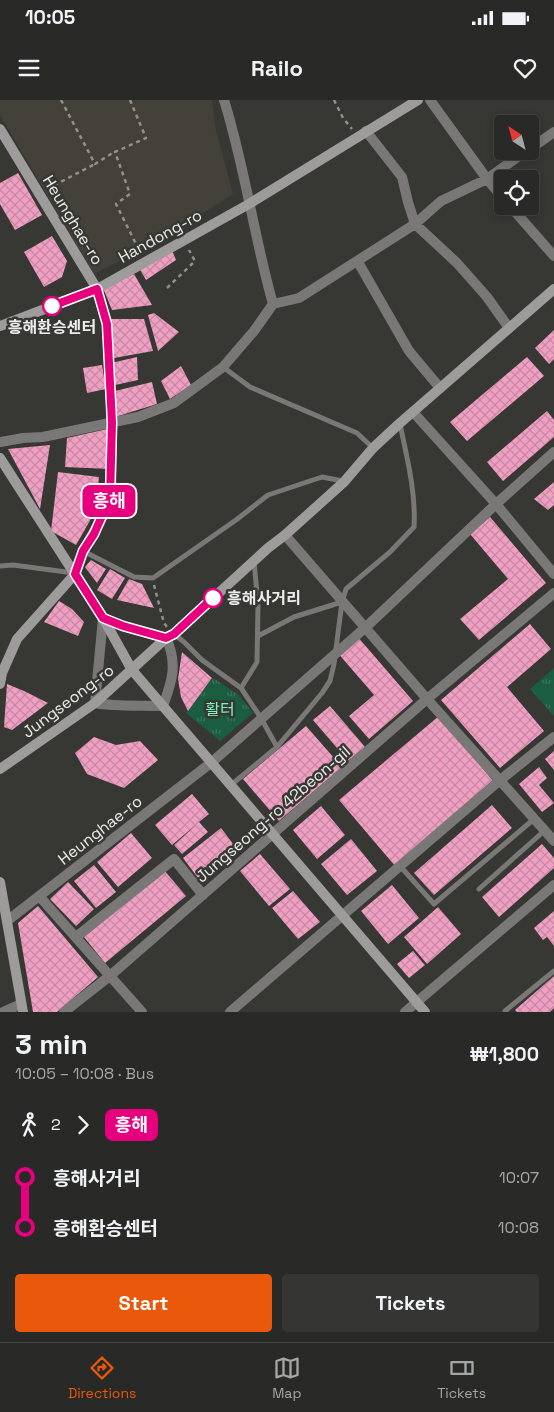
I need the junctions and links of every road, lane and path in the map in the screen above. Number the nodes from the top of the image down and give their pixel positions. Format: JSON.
{"nodes":[{"id":1,"x":61,"y":100,"type":"edge"},
{"id":2,"x":130,"y":100,"type":"edge"},
{"id":3,"x":224,"y":100,"type":"edge"},
{"id":4,"x":334,"y":100,"type":"edge"},
{"id":5,"x":418,"y":100,"type":"edge"},
{"id":6,"x":430,"y":100,"type":"edge"},
{"id":7,"x":0,"y":129,"type":"edge"},
{"id":8,"x":554,"y":132,"type":"edge"},
{"id":9,"x":362,"y":134,"type":"junction"},
{"id":10,"x":539,"y":143,"type":"edge"},
{"id":11,"x":114,"y":152,"type":"junction"},
{"id":12,"x":513,"y":160,"type":"edge"},
{"id":13,"x":95,"y":164,"type":"junction"},
{"id":14,"x":487,"y":179,"type":"junction"},
{"id":15,"x":494,"y":187,"type":"edge"},
{"id":16,"x":39,"y":193,"type":"junction"},
{"id":17,"x":249,"y":204,"type":"junction"},
{"id":18,"x":518,"y":215,"type":"edge"},
{"id":19,"x":415,"y":224,"type":"junction"},
{"id":20,"x":184,"y":240,"type":"junction"},
{"id":21,"x":554,"y":256,"type":"edge"},
{"id":22,"x":144,"y":261,"type":"junction"},
{"id":23,"x":358,"y":262,"type":"junction"},
{"id":24,"x":167,"y":288,"type":"dead end"},
{"id":25,"x":97,"y":289,"type":"junction"},
{"id":26,"x":554,"y":289,"type":"edge"},
{"id":27,"x":273,"y":304,"type":"junction"},
{"id":28,"x":0,"y":326,"type":"edge"},
{"id":29,"x":509,"y":328,"type":"junction"},
{"id":30,"x":223,"y":367,"type":"junction"},
{"id":31,"x":440,"y":388,"type":"junction"},
{"id":32,"x":413,"y":412,"type":"junction"},
{"id":33,"x":112,"y":423,"type":"junction"},
{"id":34,"x":400,"y":424,"type":"junction"},
{"id":35,"x":0,"y":442,"type":"edge"},
{"id":36,"x":373,"y":448,"type":"junction"},
{"id":37,"x":554,"y":452,"type":"edge"},
{"id":38,"x":0,"y":458,"type":"edge"},
{"id":39,"x":344,"y":482,"type":"junction"},
{"id":40,"x":496,"y":504,"type":"junction"},
{"id":41,"x":286,"y":535,"type":"junction"},
{"id":42,"x":83,"y":551,"type":"junction"},
{"id":43,"x":254,"y":561,"type":"junction"},
{"id":44,"x":0,"y":566,"type":"edge"},
{"id":45,"x":75,"y":574,"type":"junction"},
{"id":46,"x":554,"y":574,"type":"edge"},
{"id":47,"x":153,"y":578,"type":"junction"},
{"id":48,"x":554,"y":593,"type":"edge"},
{"id":49,"x":342,"y":602,"type":"junction"},
{"id":50,"x":103,"y":618,"type":"junction"},
{"id":51,"x":366,"y":627,"type":"junction"},
{"id":52,"x":170,"y":636,"type":"junction"},
{"id":53,"x":258,"y":636,"type":"junction"},
{"id":54,"x":335,"y":653,"type":"junction"},
{"id":55,"x":132,"y":670,"type":"junction"},
{"id":56,"x":0,"y":684,"type":"edge"},
{"id":57,"x":241,"y":688,"type":"junction"},
{"id":58,"x":427,"y":699,"type":"junction"},
{"id":59,"x":95,"y":703,"type":"junction"},
{"id":60,"x":164,"y":706,"type":"junction"},
{"id":61,"x":261,"y":718,"type":"junction"},
{"id":62,"x":554,"y":737,"type":"edge"},
{"id":63,"x":277,"y":747,"type":"junction"},
{"id":64,"x":212,"y":762,"type":"junction"},
{"id":65,"x":0,"y":769,"type":"edge"},
{"id":66,"x":500,"y":781,"type":"junction"},
{"id":67,"x":231,"y":785,"type":"junction"},
{"id":68,"x":534,"y":819,"type":"junction"},
{"id":69,"x":545,"y":830,"type":"junction"},
{"id":70,"x":273,"y":834,"type":"junction"},
{"id":71,"x":554,"y":840,"type":"edge"},
{"id":72,"x":399,"y":866,"type":"junction"},
{"id":73,"x":0,"y":882,"type":"edge"},
{"id":74,"x":554,"y":885,"type":"edge"},
{"id":75,"x":479,"y":889,"type":"dead end"},
{"id":76,"x":203,"y":894,"type":"junction"},
{"id":77,"x":40,"y":896,"type":"junction"},
{"id":78,"x":342,"y":915,"type":"junction"},
{"id":79,"x":7,"y":921,"type":"junction"},
{"id":80,"x":76,"y":937,"type":"junction"},
{"id":81,"x":554,"y":971,"type":"edge"},
{"id":82,"x":111,"y":975,"type":"junction"},
{"id":83,"x":417,"y":1002,"type":"junction"},
{"id":84,"x":22,"y":1008,"type":"edge"},
{"id":85,"x":3,"y":1012,"type":"edge"},
{"id":86,"x":64,"y":1012,"type":"edge"},
{"id":87,"x":142,"y":1012,"type":"edge"},
{"id":88,"x":230,"y":1012,"type":"edge"},
{"id":89,"x":405,"y":1012,"type":"edge"},
{"id":90,"x":425,"y":1012,"type":"edge"},
{"id":91,"x":506,"y":1012,"type":"edge"}],
"edges":[{"from":1,"to":13,"type":"path"},
{"from":2,"to":11,"type":"path"},
{"from":3,"to":17,"type":"street"},
{"from":4,"to":9,"type":"path"},
{"from":5,"to":9,"type":"street","name":"Handong-ro"},
{"from":6,"to":14,"type":"street"},
{"from":7,"to":16,"type":"street","name":"Heunghae-ro"},
{"from":8,"to":10,"type":"street"},
{"from":9,"to":17,"type":"street","name":"Handong-ro"},
{"from":9,"to":19,"type":"street"},
{"from":11,"to":13,"type":"path"},
{"from":11,"to":22,"type":"path"},
{"from":12,"to":14,"type":"street"},
{"from":13,"to":16,"type":"path"},
{"from":14,"to":15,"type":"street"},
{"from":14,"to":19,"type":"street"},
{"from":16,"to":25,"type":"street","name":"Heunghae-ro"},
{"from":17,"to":20,"type":"street","name":"Handong-ro"},
{"from":17,"to":27,"type":"street"},
{"from":18,"to":21,"type":"street"},
{"from":19,"to":23,"type":"street"},
{"from":19,"to":29,"type":"street"},
{"from":20,"to":22,"type":"street","name":"Handong-ro"},
{"from":20,"to":24,"type":"path"},
{"from":22,"to":25,"type":"street","name":"Handong-ro"},
{"from":23,"to":27,"type":"street"},
{"from":23,"to":31,"type":"street"},
{"from":25,"to":28,"type":"street","name":"Handong-ro"},
{"from":25,"to":33,"type":"street","name":"Heunghae-ro"},
{"from":26,"to":29,"type":"street","name":"Jungseong-ro"},
{"from":27,"to":30,"type":"street"},
{"from":29,"to":31,"type":"street","name":"Jungseong-ro"},
{"from":30,"to":33,"type":"street"},
{"from":30,"to":36,"type":"lane"},
{"from":31,"to":32,"type":"street","name":"Jungseong-ro"},
{"from":32,"to":34,"type":"street","name":"Jungseong-ro"},
{"from":32,"to":40,"type":"street"},
{"from":33,"to":35,"type":"street"},
{"from":33,"to":42,"type":"street","name":"Heunghae-ro"},
{"from":34,"to":36,"type":"street","name":"Jungseong-ro"},
{"from":34,"to":49,"type":"lane"},
{"from":36,"to":39,"type":"street","name":"Jungseong-ro"},
{"from":37,"to":40,"type":"street","name":"Heunghae-ro"},
{"from":38,"to":45,"type":"street"},
{"from":39,"to":41,"type":"street","name":"Jungseong-ro"},
{"from":39,"to":47,"type":"lane"},
{"from":40,"to":46,"type":"street"},
{"from":40,"to":51,"type":"street","name":"Heunghae-ro"},
{"from":41,"to":43,"type":"street","name":"Jungseong-ro"},
{"from":41,"to":49,"type":"street"},
{"from":42,"to":45,"type":"street","name":"Heunghae-ro"},
{"from":42,"to":47,"type":"lane"},
{"from":43,"to":52,"type":"street","name":"Jungseong-ro"},
{"from":43,"to":53,"type":"lane"},
{"from":44,"to":45,"type":"lane"},
{"from":45,"to":50,"type":"street"},
{"from":45,"to":56,"type":"street","name":"Heunghae-ro"},
{"from":47,"to":52,"type":"path"},
{"from":48,"to":58,"type":"street","name":"Jungseong-ro 42beon-gil"},
{"from":49,"to":51,"type":"street"},
{"from":49,"to":53,"type":"lane"},
{"from":49,"to":54,"type":"lane"},
{"from":50,"to":52,"type":"street"},
{"from":50,"to":55,"type":"street"},
{"from":50,"to":59,"type":"street"},
{"from":51,"to":54,"type":"street","name":"Heunghae-ro"},
{"from":51,"to":58,"type":"street"},
{"from":52,"to":55,"type":"street","name":"Jungseong-ro"},
{"from":52,"to":57,"type":"lane"},
{"from":52,"to":60,"type":"street"},
{"from":53,"to":57,"type":"lane"},
{"from":54,"to":61,"type":"street","name":"Heunghae-ro"},
{"from":54,"to":63,"type":"lane"},
{"from":55,"to":59,"type":"street","name":"Jungseong-ro"},
{"from":55,"to":60,"type":"street"},
{"from":57,"to":61,"type":"lane"},
{"from":58,"to":66,"type":"street"},
{"from":58,"to":70,"type":"street","name":"Jungseong-ro 42beon-gil"},
{"from":59,"to":60,"type":"street"},
{"from":59,"to":65,"type":"street","name":"Jungseong-ro"},
{"from":60,"to":64,"type":"street"},
{"from":61,"to":63,"type":"lane"},
{"from":61,"to":64,"type":"street","name":"Heunghae-ro"},
{"from":62,"to":66,"type":"street"},
{"from":63,"to":67,"type":"lane"},
{"from":64,"to":67,"type":"street"},
{"from":64,"to":77,"type":"street","name":"Heunghae-ro"},
{"from":66,"to":68,"type":"street"},
{"from":66,"to":72,"type":"street"},
{"from":67,"to":70,"type":"street"},
{"from":68,"to":69,"type":"street"},
{"from":68,"to":72,"type":"lane"},
{"from":69,"to":71,"type":"street"},
{"from":69,"to":75,"type":"lane"},
{"from":70,"to":76,"type":"street","name":"Jungseong-ro 42beon-gil"},
{"from":70,"to":78,"type":"street"},
{"from":72,"to":78,"type":"street"},
{"from":73,"to":79,"type":"street"},
{"from":74,"to":83,"type":"street"},
{"from":76,"to":80,"type":"street"},
{"from":76,"to":82,"type":"street","name":"Jungseong-ro 42beon-gil"},
{"from":77,"to":79,"type":"street","name":"Heunghae-ro"},
{"from":77,"to":80,"type":"street"},
{"from":78,"to":83,"type":"street"},
{"from":78,"to":88,"type":"street"},
{"from":79,"to":84,"type":"street"},
{"from":80,"to":82,"type":"street"},
{"from":81,"to":91,"type":"lane"},
{"from":82,"to":86,"type":"street","name":"Jungseong-ro 42beon-gil"},
{"from":82,"to":87,"type":"street"},
{"from":83,"to":89,"type":"street"},
{"from":83,"to":90,"type":"street"},
{"from":84,"to":85,"type":"street"}]}
